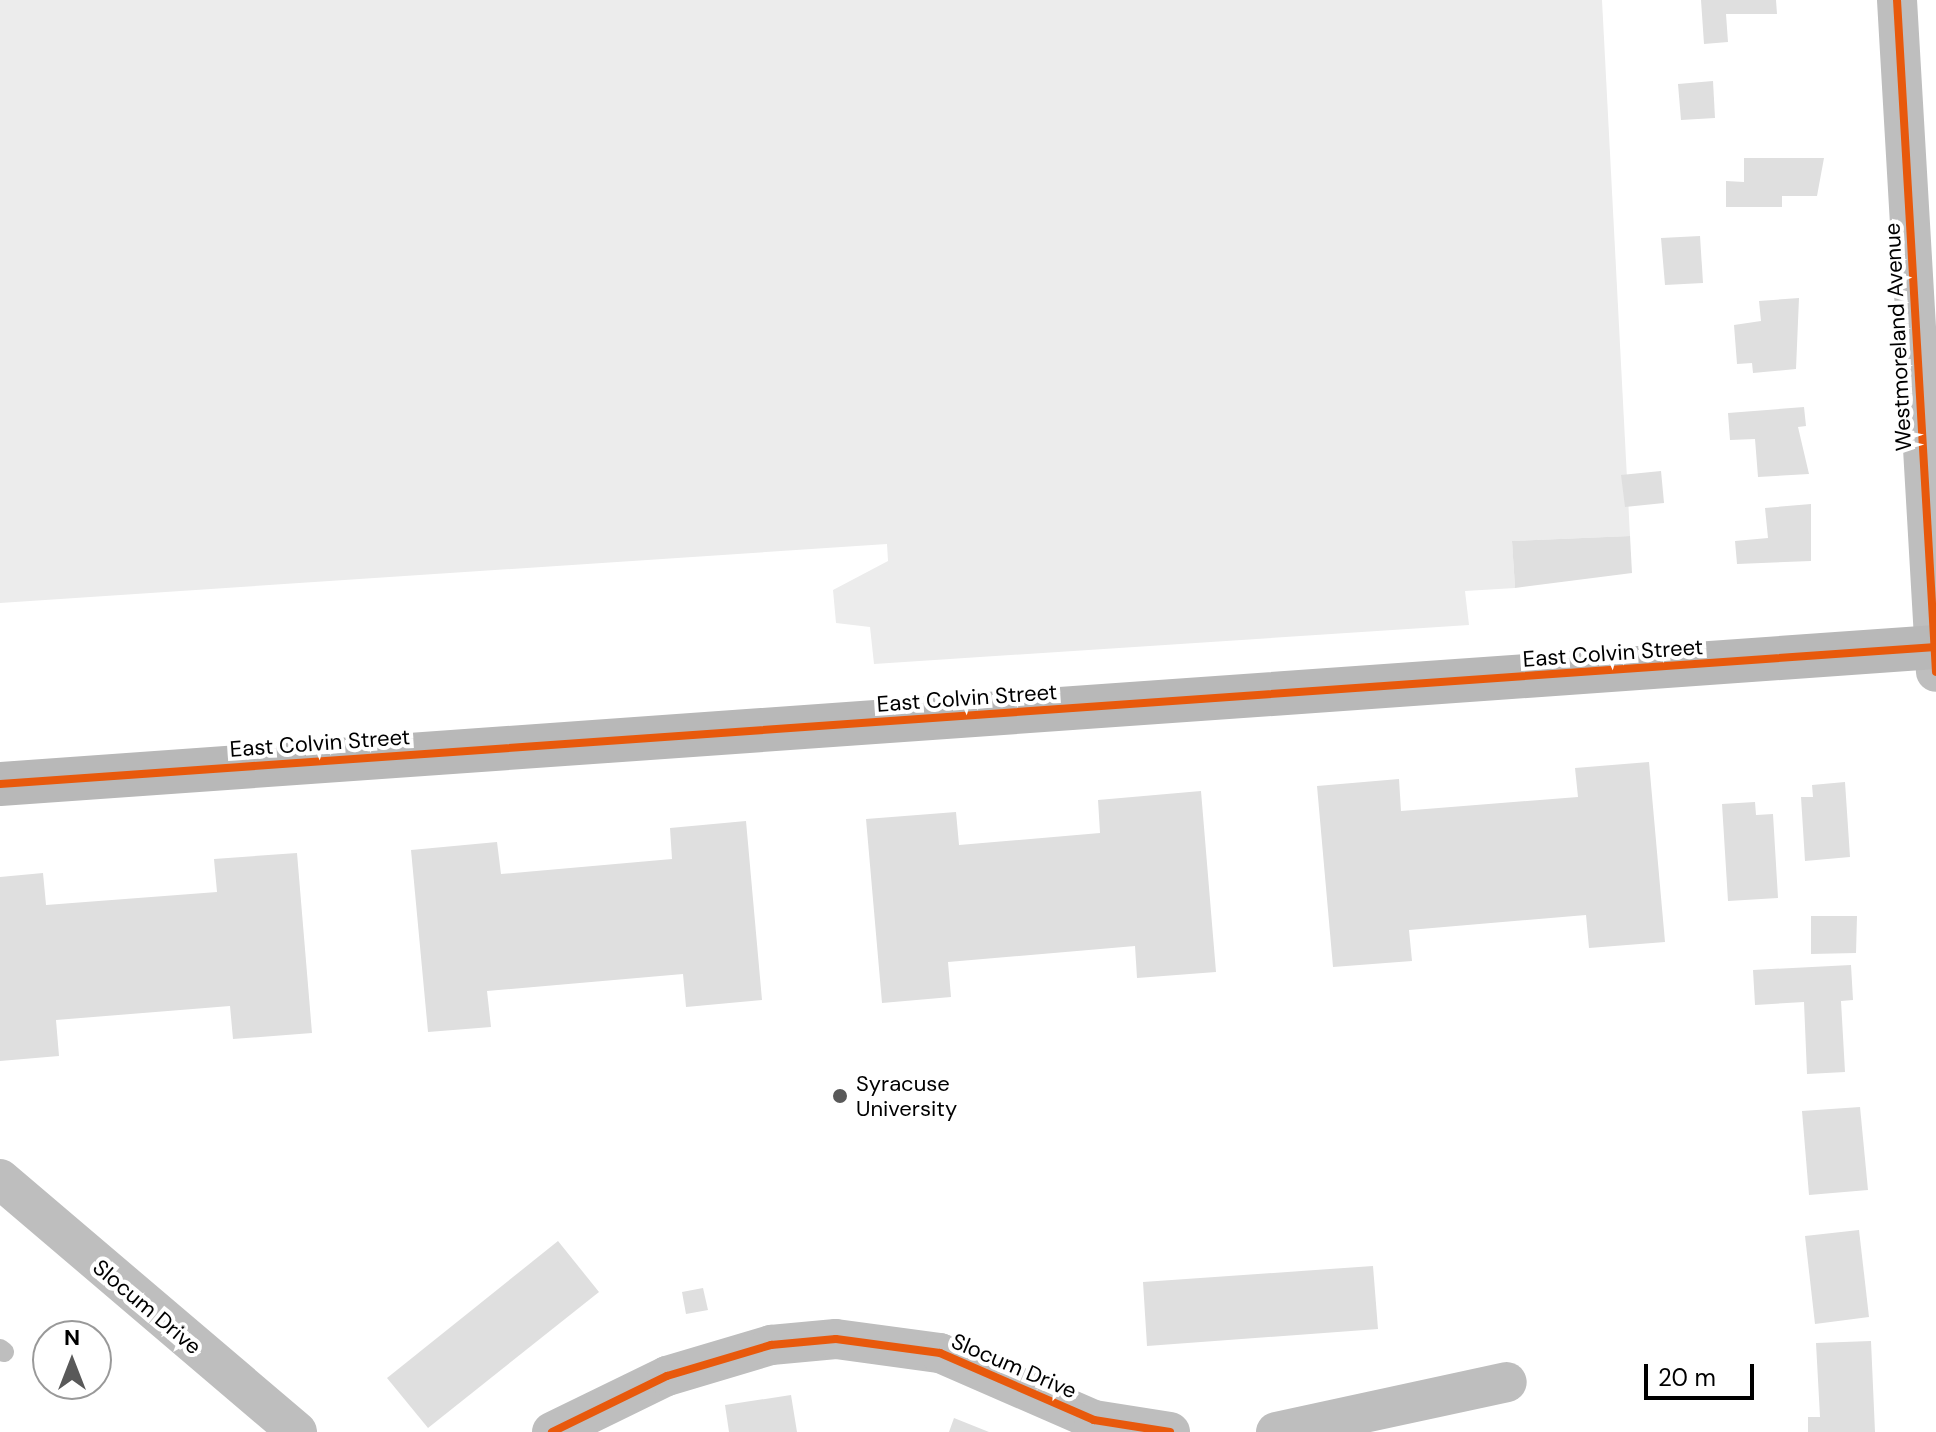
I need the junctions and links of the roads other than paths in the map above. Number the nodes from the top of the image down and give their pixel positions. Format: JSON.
{"nodes":[{"id":1,"x":1897,"y":0,"type":"edge"},
{"id":2,"x":1935,"y":655,"type":"edge"},
{"id":3,"x":0,"y":784,"type":"edge"},
{"id":4,"x":0,"y":1179,"type":"edge"},
{"id":5,"x":1507,"y":1382,"type":"dead end"},
{"id":6,"x":1092,"y":1426,"type":"edge"},
{"id":7,"x":297,"y":1432,"type":"edge"},
{"id":8,"x":552,"y":1432,"type":"edge"},
{"id":9,"x":1170,"y":1432,"type":"edge"},
{"id":10,"x":1276,"y":1432,"type":"edge"}],
"edges":[{"from":1,"to":2,"type":"street","name":"Westmoreland Avenue"},
{"from":2,"to":3,"type":"street","name":"East Colvin Street"},
{"from":4,"to":7,"type":"street","name":"Slocum Drive"},
{"from":5,"to":10,"type":"street"},
{"from":6,"to":8,"type":"street","name":"Slocum Drive"},
{"from":6,"to":9,"type":"street","name":"Slocum Drive"}]}
